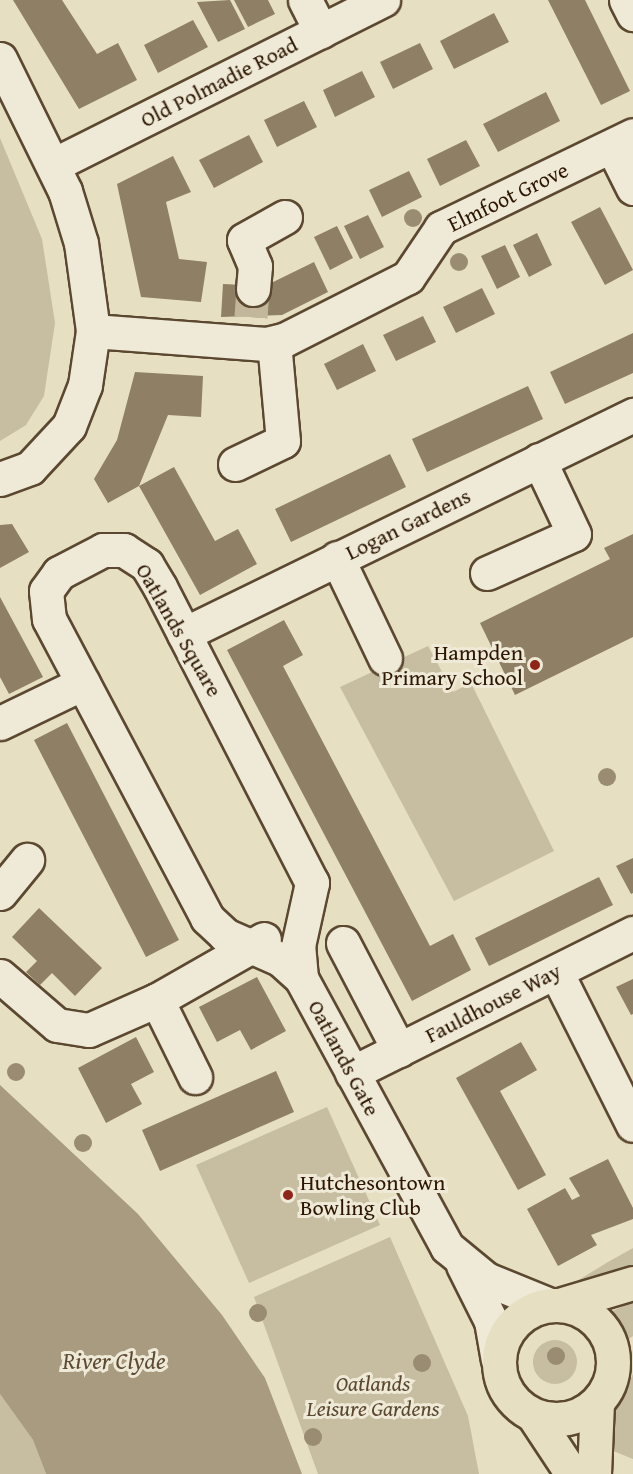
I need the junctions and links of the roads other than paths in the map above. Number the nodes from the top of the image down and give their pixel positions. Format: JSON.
{"nodes":[{"id":1,"x":305,"y":0,"type":"edge"},
{"id":2,"x":383,"y":0,"type":"edge"},
{"id":3,"x":626,"y":0,"type":"edge"},
{"id":4,"x":633,"y":14,"type":"edge"},
{"id":5,"x":321,"y":31,"type":"junction"},
{"id":6,"x":0,"y":59,"type":"edge"},
{"id":7,"x":622,"y":141,"type":"edge"},
{"id":8,"x":55,"y":164,"type":"junction"},
{"id":9,"x":633,"y":188,"type":"edge"},
{"id":10,"x":285,"y":217,"type":"dead end"},
{"id":11,"x":257,"y":322,"type":"junction"},
{"id":12,"x":93,"y":331,"type":"junction"},
{"id":13,"x":633,"y":415,"type":"edge"},
{"id":14,"x":540,"y":460,"type":"junction"},
{"id":15,"x":235,"y":464,"type":"dead end"},
{"id":16,"x":0,"y":479,"type":"edge"},
{"id":17,"x":337,"y":558,"type":"junction"},
{"id":18,"x":487,"y":573,"type":"dead end"},
{"id":19,"x":184,"y":633,"type":"junction"},
{"id":20,"x":385,"y":658,"type":"dead end"},
{"id":21,"x":83,"y":682,"type":"junction"},
{"id":22,"x":0,"y":723,"type":"edge"},
{"id":23,"x":27,"y":860,"type":"dead end"},
{"id":24,"x":0,"y":893,"type":"edge"},
{"id":25,"x":303,"y":918,"type":"junction"},
{"id":26,"x":633,"y":933,"type":"edge"},
{"id":27,"x":343,"y":943,"type":"dead end"},
{"id":28,"x":252,"y":944,"type":"junction"},
{"id":29,"x":556,"y":972,"type":"junction"},
{"id":30,"x":0,"y":976,"type":"edge"},
{"id":31,"x":301,"y":978,"type":"junction"},
{"id":32,"x":157,"y":1000,"type":"junction"},
{"id":33,"x":399,"y":1050,"type":"junction"},
{"id":34,"x":352,"y":1073,"type":"junction"},
{"id":35,"x":195,"y":1077,"type":"dead end"},
{"id":36,"x":633,"y":1125,"type":"edge"},
{"id":37,"x":463,"y":1263,"type":"junction"},
{"id":38,"x":633,"y":1283,"type":"edge"},
{"id":39,"x":555,"y":1305,"type":"junction"},
{"id":40,"x":498,"y":1359,"type":"junction"},
{"id":41,"x":623,"y":1363,"type":"edge"},
{"id":42,"x":597,"y":1402,"type":"junction"},
{"id":43,"x":533,"y":1415,"type":"junction"},
{"id":44,"x":572,"y":1474,"type":"edge"},
{"id":45,"x":594,"y":1474,"type":"edge"}],
"edges":[{"from":1,"to":5,"type":"street"},
{"from":2,"to":5,"type":"street","name":"Old Polmadie Road"},
{"from":3,"to":4,"type":"street"},
{"from":5,"to":8,"type":"street","name":"Old Polmadie Road"},
{"from":6,"to":8,"type":"street"},
{"from":7,"to":9,"type":"street"},
{"from":7,"to":11,"type":"street","name":"Elmfoot Grove"},
{"from":8,"to":12,"type":"street"},
{"from":10,"to":11,"type":"street"},
{"from":11,"to":12,"type":"street"},
{"from":11,"to":15,"type":"street"},
{"from":12,"to":16,"type":"street"},
{"from":13,"to":14,"type":"street","name":"Logan Gardens"},
{"from":14,"to":17,"type":"street","name":"Logan Gardens"},
{"from":14,"to":18,"type":"street"},
{"from":17,"to":19,"type":"street","name":"Logan Gardens"},
{"from":17,"to":20,"type":"street"},
{"from":19,"to":21,"type":"street","name":"Oatlands Square"},
{"from":19,"to":25,"type":"street","name":"Oatlands Square"},
{"from":21,"to":22,"type":"street"},
{"from":21,"to":28,"type":"street","name":"Oatlands Square"},
{"from":23,"to":24,"type":"street"},
{"from":25,"to":28,"type":"street"},
{"from":25,"to":31,"type":"street","name":"Oatlands Square"},
{"from":26,"to":29,"type":"street","name":"Fauldhouse Way"},
{"from":27,"to":33,"type":"street"},
{"from":28,"to":31,"type":"street","name":"Oatlands Square"},
{"from":28,"to":32,"type":"street"},
{"from":29,"to":33,"type":"street","name":"Fauldhouse Way"},
{"from":29,"to":36,"type":"street"},
{"from":30,"to":32,"type":"street"},
{"from":31,"to":34,"type":"street","name":"Oatlands Gate"},
{"from":32,"to":35,"type":"street"},
{"from":33,"to":34,"type":"street","name":"Fauldhouse Way"},
{"from":34,"to":37,"type":"street","name":"Oatlands Gate"},
{"from":37,"to":39,"type":"street"},
{"from":37,"to":40,"type":"street"},
{"from":38,"to":39,"type":"main road"},
{"from":39,"to":40,"type":"main road"},
{"from":39,"to":41,"type":"main road"},
{"from":40,"to":43,"type":"main road"},
{"from":41,"to":42,"type":"main road"},
{"from":42,"to":43,"type":"main road"},
{"from":42,"to":45,"type":"main road"},
{"from":43,"to":44,"type":"main road"}]}
